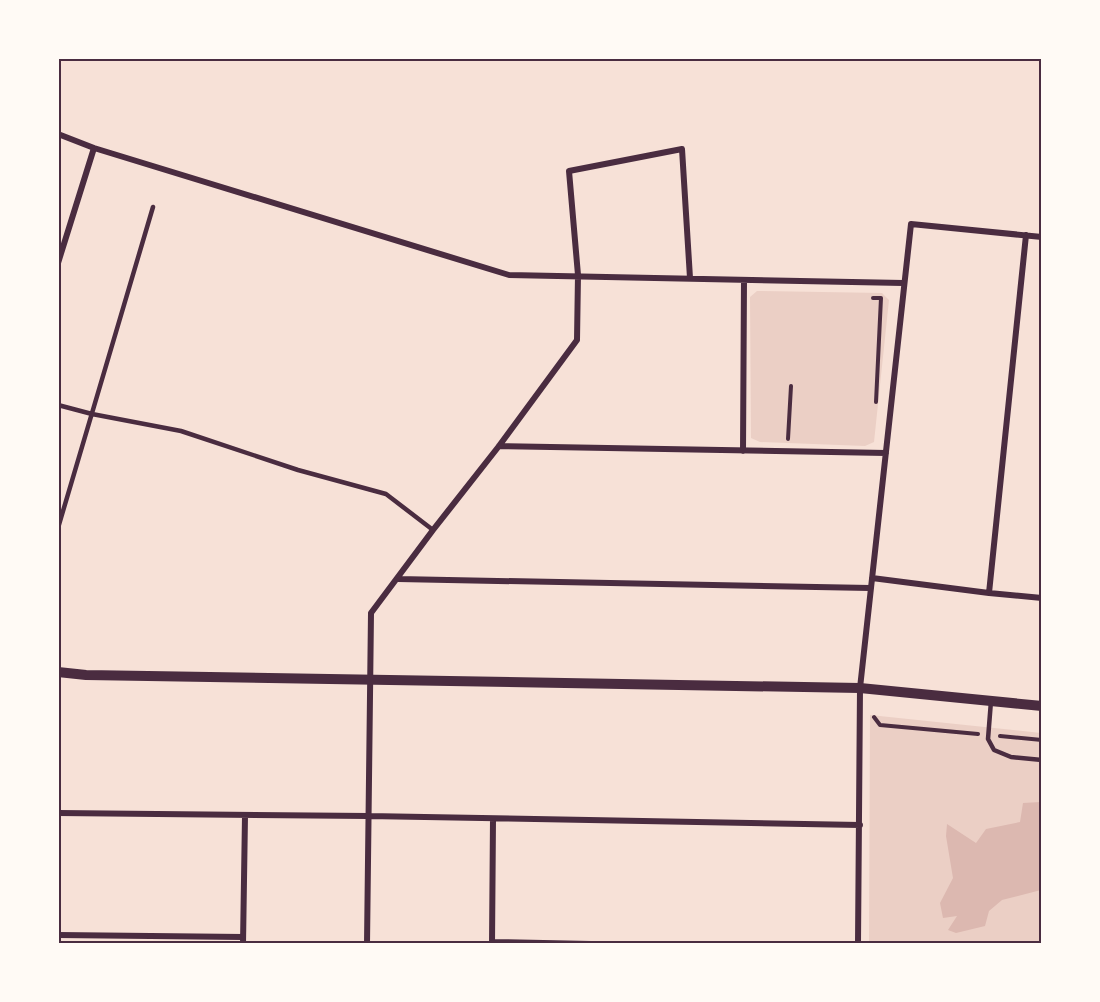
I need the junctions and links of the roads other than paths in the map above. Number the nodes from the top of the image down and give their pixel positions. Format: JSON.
{"nodes":[{"id":1,"x":58,"y":134,"type":"edge"},
{"id":2,"x":94,"y":148,"type":"junction"},
{"id":3,"x":153,"y":207,"type":"dead end"},
{"id":4,"x":1026,"y":235,"type":"junction"},
{"id":5,"x":1041,"y":237,"type":"edge"},
{"id":6,"x":59,"y":261,"type":"edge"},
{"id":7,"x":578,"y":275,"type":"junction"},
{"id":8,"x":690,"y":278,"type":"junction"},
{"id":9,"x":744,"y":281,"type":"junction"},
{"id":10,"x":903,"y":283,"type":"junction"},
{"id":11,"x":58,"y":405,"type":"edge"},
{"id":12,"x":92,"y":414,"type":"junction"},
{"id":13,"x":499,"y":447,"type":"junction"},
{"id":14,"x":743,"y":451,"type":"junction"},
{"id":15,"x":886,"y":453,"type":"junction"},
{"id":16,"x":58,"y":528,"type":"edge"},
{"id":17,"x":433,"y":530,"type":"junction"},
{"id":18,"x":872,"y":578,"type":"junction"},
{"id":19,"x":398,"y":579,"type":"junction"},
{"id":20,"x":870,"y":588,"type":"junction"},
{"id":21,"x":989,"y":593,"type":"junction"},
{"id":22,"x":1041,"y":598,"type":"edge"},
{"id":23,"x":58,"y":672,"type":"edge"},
{"id":24,"x":370,"y":680,"type":"junction"},
{"id":25,"x":860,"y":688,"type":"junction"},
{"id":26,"x":991,"y":700,"type":"junction"},
{"id":27,"x":1041,"y":706,"type":"edge"},
{"id":28,"x":1041,"y":760,"type":"edge"},
{"id":29,"x":58,"y":813,"type":"edge"},
{"id":30,"x":245,"y":816,"type":"junction"},
{"id":31,"x":369,"y":816,"type":"junction"},
{"id":32,"x":493,"y":819,"type":"junction"},
{"id":33,"x":860,"y":825,"type":"junction"},
{"id":34,"x":58,"y":935,"type":"edge"},
{"id":35,"x":243,"y":940,"type":"edge"},
{"id":36,"x":492,"y":943,"type":"edge"},
{"id":37,"x":367,"y":944,"type":"edge"},
{"id":38,"x":591,"y":944,"type":"edge"},
{"id":39,"x":858,"y":944,"type":"edge"}],
"edges":[{"from":1,"to":2,"type":"street"},
{"from":2,"to":6,"type":"street"},
{"from":2,"to":7,"type":"street"},
{"from":3,"to":12,"type":"lane"},
{"from":4,"to":5,"type":"street"},
{"from":4,"to":10,"type":"street"},
{"from":4,"to":21,"type":"street"},
{"from":7,"to":8,"type":"street"},
{"from":7,"to":8,"type":"street"},
{"from":7,"to":13,"type":"street"},
{"from":8,"to":9,"type":"street"},
{"from":9,"to":10,"type":"street"},
{"from":9,"to":14,"type":"street"},
{"from":10,"to":15,"type":"street"},
{"from":11,"to":12,"type":"lane"},
{"from":12,"to":16,"type":"lane"},
{"from":12,"to":17,"type":"lane"},
{"from":13,"to":14,"type":"street"},
{"from":13,"to":17,"type":"street"},
{"from":14,"to":15,"type":"street"},
{"from":15,"to":18,"type":"street"},
{"from":17,"to":19,"type":"street"},
{"from":18,"to":20,"type":"street"},
{"from":18,"to":21,"type":"street"},
{"from":19,"to":20,"type":"street"},
{"from":19,"to":24,"type":"street"},
{"from":20,"to":25,"type":"street"},
{"from":21,"to":22,"type":"street"},
{"from":23,"to":24,"type":"street"},
{"from":24,"to":25,"type":"street"},
{"from":24,"to":31,"type":"street"},
{"from":25,"to":26,"type":"street"},
{"from":25,"to":33,"type":"street"},
{"from":26,"to":27,"type":"street"},
{"from":26,"to":28,"type":"lane"},
{"from":29,"to":30,"type":"street"},
{"from":30,"to":31,"type":"street"},
{"from":30,"to":35,"type":"street"},
{"from":31,"to":32,"type":"street"},
{"from":31,"to":37,"type":"street"},
{"from":32,"to":33,"type":"street"},
{"from":32,"to":36,"type":"street"},
{"from":33,"to":39,"type":"street"},
{"from":34,"to":35,"type":"street"},
{"from":36,"to":38,"type":"street"}]}
